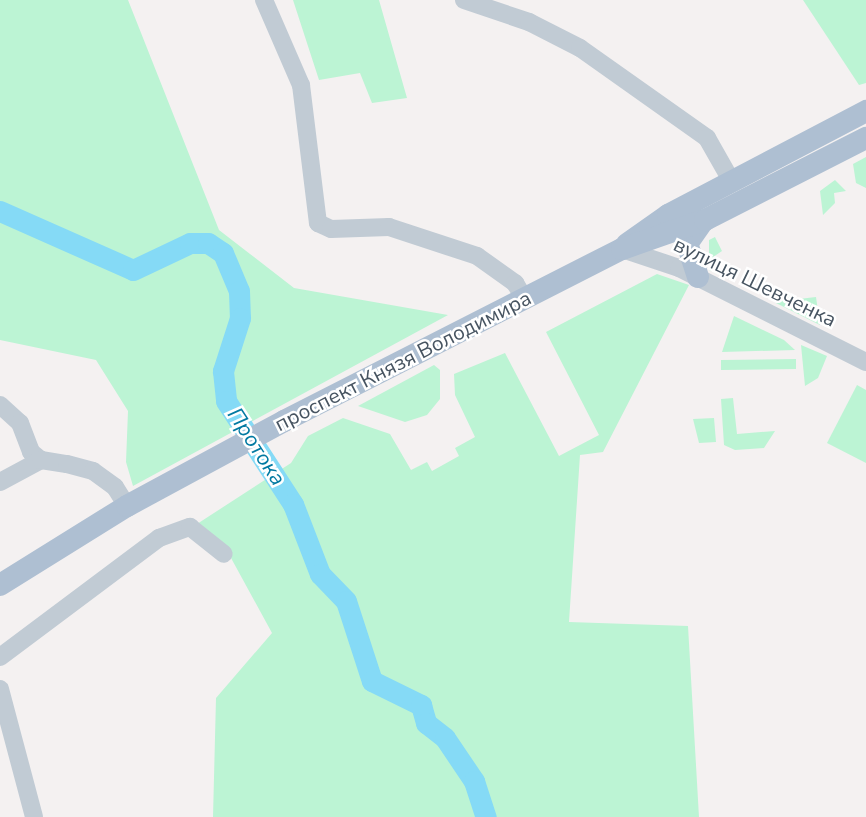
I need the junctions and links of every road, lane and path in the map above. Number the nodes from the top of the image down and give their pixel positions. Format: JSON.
{"nodes":[{"id":1,"x":264,"y":0,"type":"edge"},
{"id":2,"x":464,"y":0,"type":"edge"},
{"id":3,"x":866,"y":111,"type":"edge"},
{"id":4,"x":866,"y":138,"type":"edge"},
{"id":5,"x":732,"y":182,"type":"junction"},
{"id":6,"x":705,"y":220,"type":"junction"},
{"id":7,"x":622,"y":249,"type":"junction"},
{"id":8,"x":698,"y":277,"type":"junction"},
{"id":9,"x":524,"y":298,"type":"junction"},
{"id":10,"x":866,"y":362,"type":"edge"},
{"id":11,"x":0,"y":405,"type":"edge"},
{"id":12,"x":41,"y":460,"type":"junction"},
{"id":13,"x":0,"y":482,"type":"edge"},
{"id":14,"x":127,"y":506,"type":"junction"},
{"id":15,"x":224,"y":554,"type":"dead end"},
{"id":16,"x":0,"y":585,"type":"edge"},
{"id":17,"x":0,"y":657,"type":"edge"},
{"id":18,"x":0,"y":689,"type":"edge"},
{"id":19,"x":34,"y":817,"type":"edge"}],
"edges":[{"from":1,"to":9,"type":"street"},
{"from":2,"to":5,"type":"street"},
{"from":3,"to":5,"type":"main road","name":"проспект Князя Володимира"},
{"from":4,"to":6,"type":"main road","name":"проспект Князя Володимира"},
{"from":5,"to":7,"type":"main road","name":"проспект Князя Володимира"},
{"from":6,"to":7,"type":"main road","name":"проспект Князя Володимира"},
{"from":6,"to":8,"type":"main road"},
{"from":7,"to":8,"type":"street","name":"вулиця Шевченка"},
{"from":7,"to":9,"type":"main road","name":"проспект Князя Володимира"},
{"from":8,"to":10,"type":"street","name":"вулиця Шевченка"},
{"from":9,"to":14,"type":"main road","name":"проспект Князя Володимира"},
{"from":11,"to":12,"type":"street"},
{"from":12,"to":13,"type":"street"},
{"from":12,"to":14,"type":"street"},
{"from":14,"to":16,"type":"main road","name":"проспект Князя Володимира"},
{"from":15,"to":17,"type":"street"},
{"from":18,"to":19,"type":"street"}]}
